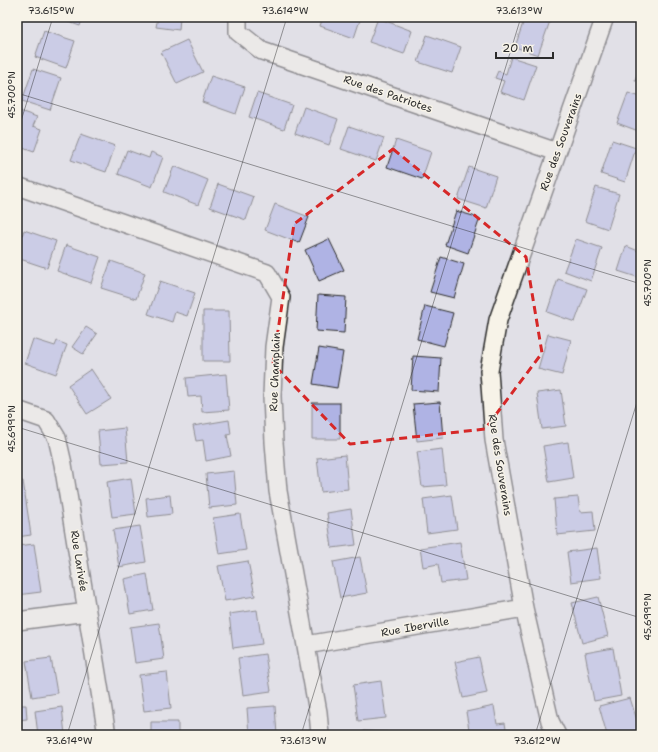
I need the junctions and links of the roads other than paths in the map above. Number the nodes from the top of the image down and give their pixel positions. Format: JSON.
{"nodes":[{"id":1,"x":238,"y":17,"type":"edge"},
{"id":2,"x":605,"y":17,"type":"edge"},
{"id":3,"x":557,"y":152,"type":"junction"},
{"id":4,"x":17,"y":186,"type":"edge"},
{"id":5,"x":17,"y":410,"type":"edge"},
{"id":6,"x":524,"y":608,"type":"junction"},
{"id":7,"x":87,"y":612,"type":"junction"},
{"id":8,"x":17,"y":621,"type":"edge"},
{"id":9,"x":306,"y":645,"type":"junction"},
{"id":10,"x":107,"y":735,"type":"edge"},
{"id":11,"x":320,"y":735,"type":"edge"},
{"id":12,"x":557,"y":735,"type":"edge"}],
"edges":[{"from":1,"to":3,"type":"street","name":"Rue des Patriotes"},
{"from":2,"to":3,"type":"street","name":"Rue des Souverains"},
{"from":3,"to":6,"type":"street","name":"Rue des Souverains"},
{"from":4,"to":9,"type":"street","name":"Rue Champlain"},
{"from":5,"to":7,"type":"street","name":"Rue Larivée"},
{"from":6,"to":9,"type":"street","name":"Rue Iberville"},
{"from":6,"to":12,"type":"street","name":"Rue des Souverains"},
{"from":7,"to":8,"type":"street"},
{"from":7,"to":10,"type":"street","name":"Rue Larivée"},
{"from":9,"to":11,"type":"street","name":"Rue Champlain"}]}
